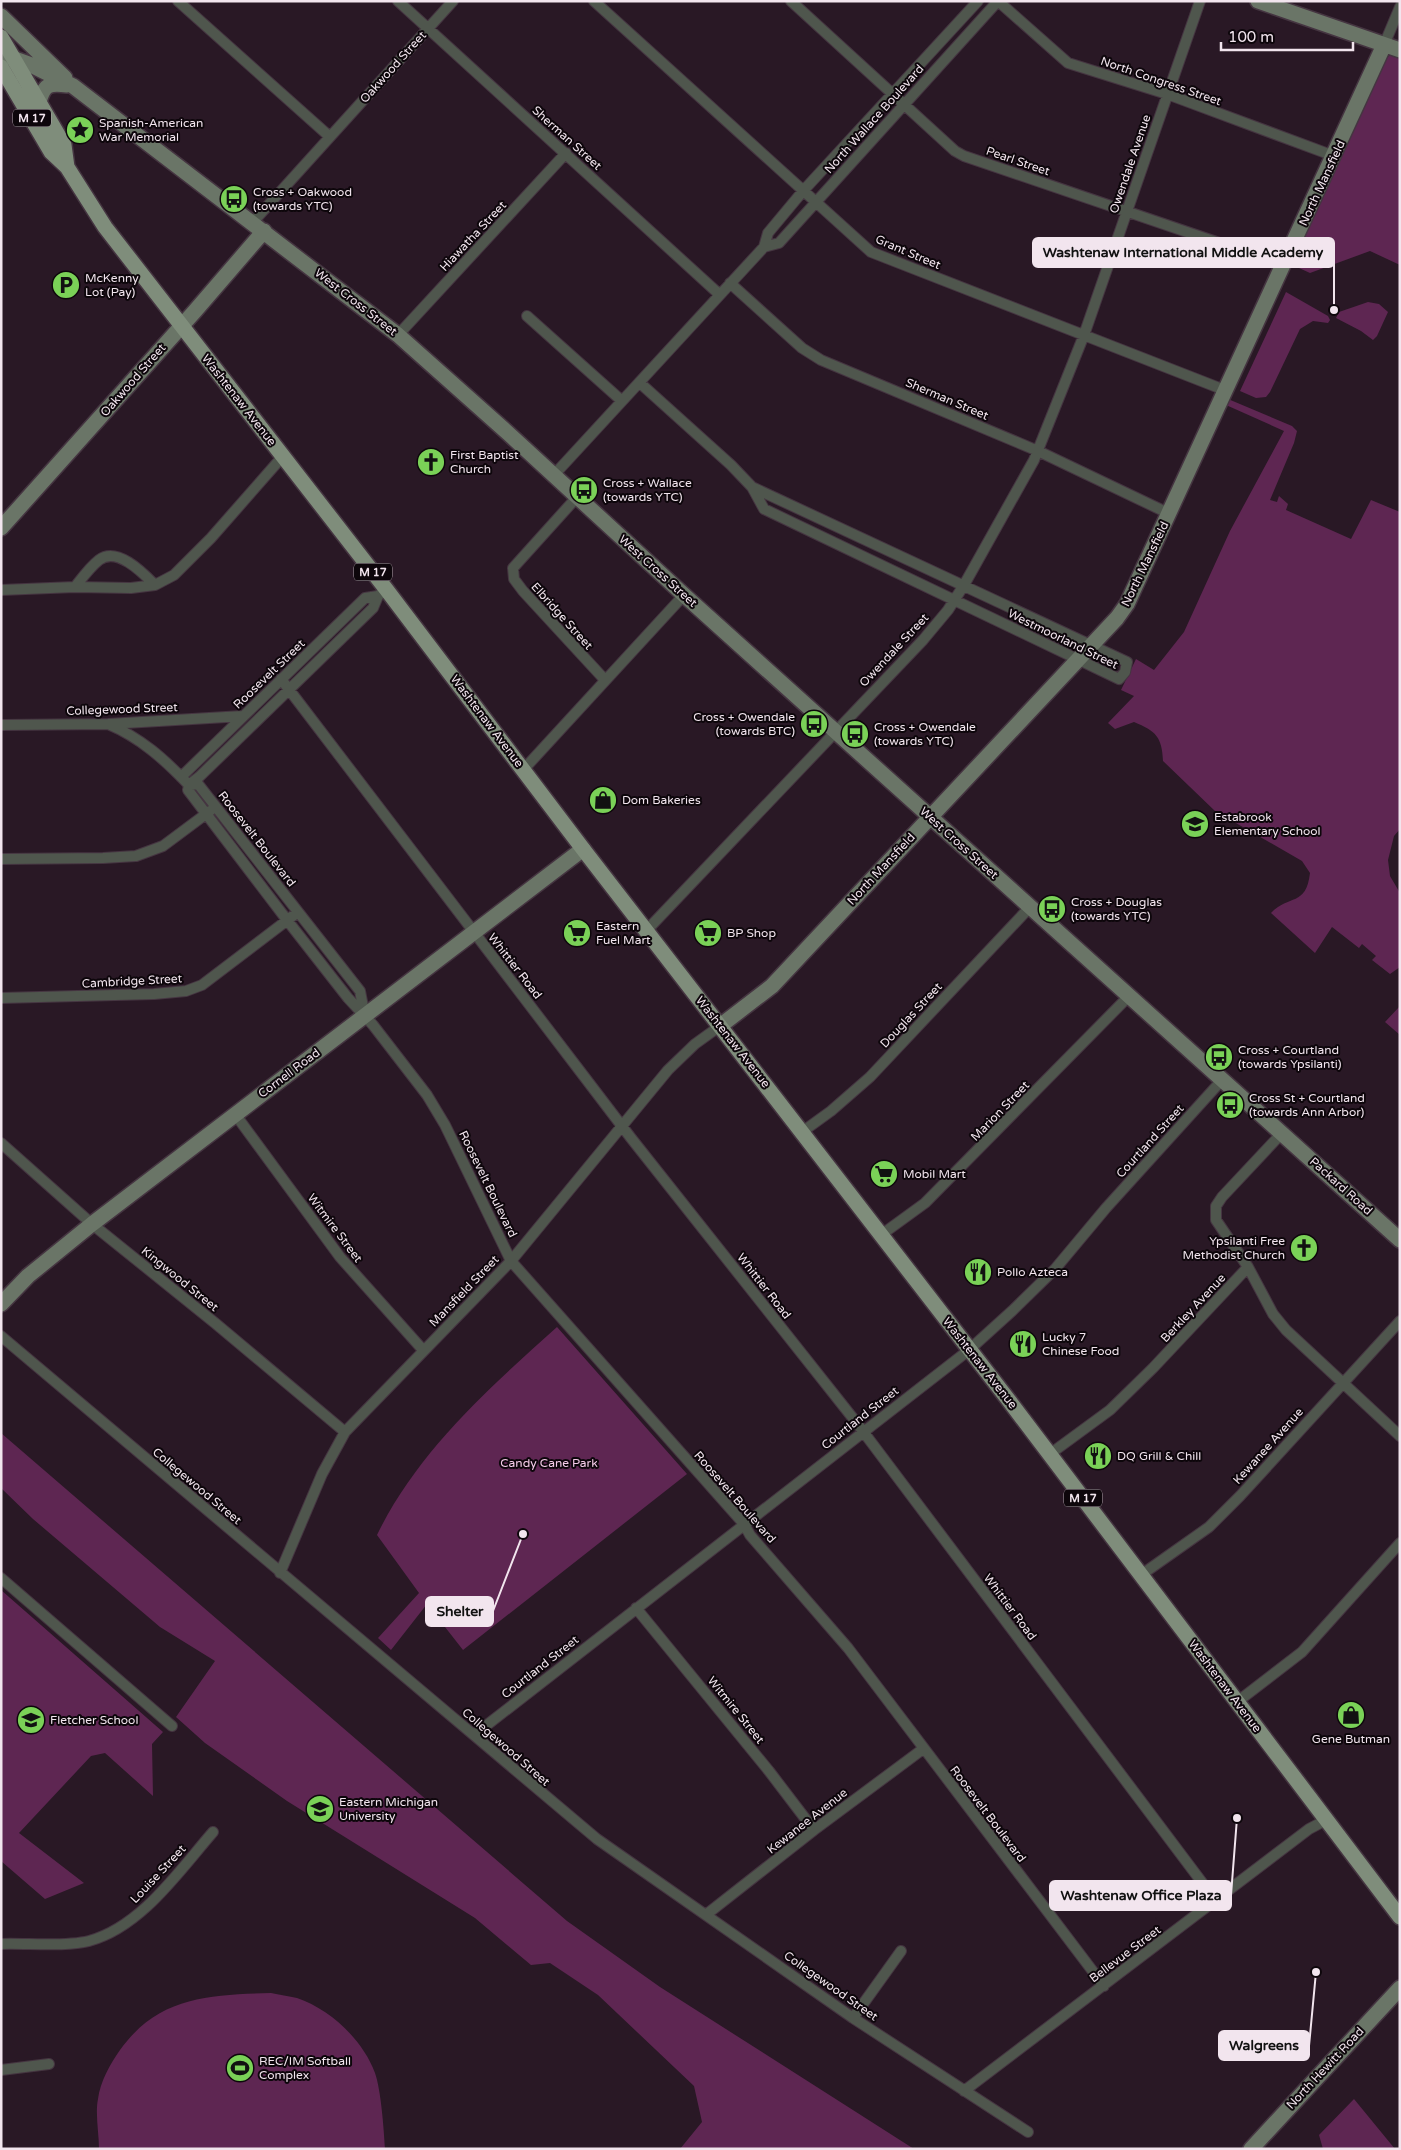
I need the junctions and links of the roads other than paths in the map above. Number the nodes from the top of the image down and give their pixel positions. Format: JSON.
{"nodes":[{"id":1,"x":178,"y":1,"type":"edge"},
{"id":2,"x":398,"y":1,"type":"edge"},
{"id":3,"x":453,"y":1,"type":"edge"},
{"id":4,"x":594,"y":1,"type":"edge"},
{"id":5,"x":791,"y":1,"type":"edge"},
{"id":6,"x":978,"y":1,"type":"edge"},
{"id":7,"x":998,"y":1,"type":"edge"},
{"id":8,"x":1200,"y":1,"type":"edge"},
{"id":9,"x":1258,"y":1,"type":"edge"},
{"id":10,"x":191,"y":5,"type":"edge"},
{"id":11,"x":1400,"y":8,"type":"edge"},
{"id":12,"x":1,"y":16,"type":"edge"},
{"id":13,"x":428,"y":28,"type":"junction"},
{"id":14,"x":1,"y":37,"type":"edge"},
{"id":15,"x":1384,"y":45,"type":"junction"},
{"id":16,"x":1400,"y":50,"type":"edge"},
{"id":17,"x":5,"y":60,"type":"edge"},
{"id":18,"x":73,"y":86,"type":"junction"},
{"id":19,"x":892,"y":94,"type":"junction"},
{"id":20,"x":1167,"y":94,"type":"junction"},
{"id":21,"x":39,"y":102,"type":"junction"},
{"id":22,"x":904,"y":105,"type":"junction"},
{"id":23,"x":329,"y":136,"type":"junction"},
{"id":24,"x":566,"y":153,"type":"junction"},
{"id":25,"x":1334,"y":156,"type":"junction"},
{"id":26,"x":67,"y":167,"type":"junction"},
{"id":27,"x":803,"y":191,"type":"junction"},
{"id":28,"x":816,"y":202,"type":"junction"},
{"id":29,"x":1128,"y":211,"type":"junction"},
{"id":30,"x":258,"y":227,"type":"junction"},
{"id":31,"x":764,"y":247,"type":"junction"},
{"id":32,"x":1284,"y":265,"type":"junction"},
{"id":33,"x":730,"y":283,"type":"junction"},
{"id":34,"x":719,"y":294,"type":"junction"},
{"id":35,"x":527,"y":316,"type":"dead end"},
{"id":36,"x":181,"y":326,"type":"junction"},
{"id":37,"x":398,"y":334,"type":"junction"},
{"id":38,"x":1084,"y":335,"type":"junction"},
{"id":39,"x":640,"y":383,"type":"junction"},
{"id":40,"x":1226,"y":391,"type":"junction"},
{"id":41,"x":622,"y":402,"type":"junction"},
{"id":42,"x":1038,"y":451,"type":"junction"},
{"id":43,"x":283,"y":456,"type":"junction"},
{"id":44,"x":553,"y":476,"type":"junction"},
{"id":45,"x":752,"y":488,"type":"junction"},
{"id":46,"x":577,"y":497,"type":"junction"},
{"id":47,"x":1170,"y":514,"type":"junction"},
{"id":48,"x":1,"y":528,"type":"edge"},
{"id":49,"x":155,"y":585,"type":"junction"},
{"id":50,"x":964,"y":585,"type":"junction"},
{"id":51,"x":75,"y":586,"type":"junction"},
{"id":52,"x":1,"y":590,"type":"edge"},
{"id":53,"x":382,"y":592,"type":"junction"},
{"id":54,"x":684,"y":595,"type":"junction"},
{"id":55,"x":954,"y":600,"type":"junction"},
{"id":56,"x":1091,"y":645,"type":"junction"},
{"id":57,"x":1077,"y":660,"type":"junction"},
{"id":58,"x":281,"y":679,"type":"junction"},
{"id":59,"x":605,"y":680,"type":"junction"},
{"id":60,"x":289,"y":688,"type":"junction"},
{"id":61,"x":243,"y":716,"type":"junction"},
{"id":62,"x":108,"y":724,"type":"junction"},
{"id":63,"x":1,"y":725,"type":"edge"},
{"id":64,"x":251,"y":725,"type":"junction"},
{"id":65,"x":836,"y":732,"type":"junction"},
{"id":66,"x":524,"y":769,"type":"junction"},
{"id":67,"x":181,"y":777,"type":"junction"},
{"id":68,"x":189,"y":785,"type":"junction"},
{"id":69,"x":215,"y":807,"type":"junction"},
{"id":70,"x":206,"y":814,"type":"junction"},
{"id":71,"x":930,"y":817,"type":"junction"},
{"id":72,"x":583,"y":849,"type":"junction"},
{"id":73,"x":1,"y":859,"type":"edge"},
{"id":74,"x":1030,"y":907,"type":"junction"},
{"id":75,"x":298,"y":912,"type":"junction"},
{"id":76,"x":287,"y":920,"type":"junction"},
{"id":77,"x":647,"y":930,"type":"junction"},
{"id":78,"x":474,"y":932,"type":"junction"},
{"id":79,"x":1128,"y":996,"type":"junction"},
{"id":80,"x":1,"y":998,"type":"edge"},
{"id":81,"x":366,"y":1016,"type":"junction"},
{"id":82,"x":720,"y":1026,"type":"junction"},
{"id":83,"x":1222,"y":1080,"type":"junction"},
{"id":84,"x":235,"y":1114,"type":"junction"},
{"id":85,"x":622,"y":1125,"type":"junction"},
{"id":86,"x":802,"y":1132,"type":"junction"},
{"id":87,"x":1282,"y":1133,"type":"junction"},
{"id":88,"x":1,"y":1143,"type":"edge"},
{"id":89,"x":92,"y":1224,"type":"junction"},
{"id":90,"x":881,"y":1235,"type":"junction"},
{"id":91,"x":1400,"y":1240,"type":"edge"},
{"id":92,"x":511,"y":1261,"type":"junction"},
{"id":93,"x":1248,"y":1267,"type":"junction"},
{"id":94,"x":1,"y":1304,"type":"edge"},
{"id":95,"x":1400,"y":1321,"type":"edge"},
{"id":96,"x":1,"y":1336,"type":"edge"},
{"id":97,"x":423,"y":1350,"type":"junction"},
{"id":98,"x":969,"y":1350,"type":"junction"},
{"id":99,"x":1341,"y":1384,"type":"junction"},
{"id":100,"x":345,"y":1432,"type":"junction"},
{"id":101,"x":863,"y":1432,"type":"junction"},
{"id":102,"x":1400,"y":1436,"type":"edge"},
{"id":103,"x":1050,"y":1454,"type":"junction"},
{"id":104,"x":744,"y":1524,"type":"junction"},
{"id":105,"x":1400,"y":1543,"type":"edge"},
{"id":106,"x":280,"y":1573,"type":"junction"},
{"id":107,"x":1141,"y":1575,"type":"junction"},
{"id":108,"x":1,"y":1578,"type":"edge"},
{"id":109,"x":636,"y":1608,"type":"junction"},
{"id":110,"x":1238,"y":1702,"type":"junction"},
{"id":111,"x":172,"y":1726,"type":"dead end"},
{"id":112,"x":474,"y":1735,"type":"junction"},
{"id":113,"x":923,"y":1749,"type":"junction"},
{"id":114,"x":1326,"y":1820,"type":"junction"},
{"id":115,"x":814,"y":1830,"type":"junction"},
{"id":116,"x":213,"y":1832,"type":"dead end"},
{"id":117,"x":1216,"y":1901,"type":"junction"},
{"id":118,"x":707,"y":1914,"type":"junction"},
{"id":119,"x":1400,"y":1917,"type":"edge"},
{"id":120,"x":1,"y":1944,"type":"edge"},
{"id":121,"x":901,"y":1951,"type":"dead end"},
{"id":122,"x":1104,"y":1986,"type":"junction"},
{"id":123,"x":1400,"y":1988,"type":"edge"},
{"id":124,"x":853,"y":2018,"type":"junction"},
{"id":125,"x":49,"y":2064,"type":"dead end"},
{"id":126,"x":1,"y":2070,"type":"edge"},
{"id":127,"x":964,"y":2091,"type":"junction"},
{"id":128,"x":1028,"y":2132,"type":"dead end"},
{"id":129,"x":1251,"y":2149,"type":"edge"}],
"edges":[{"from":1,"to":10,"type":"street"},
{"from":2,"to":13,"type":"street","name":"Sherman Street"},
{"from":3,"to":13,"type":"street","name":"Oakwood Street"},
{"from":4,"to":27,"type":"street","name":"Grant Street"},
{"from":5,"to":19,"type":"street","name":"Pearl Street"},
{"from":6,"to":19,"type":"street","name":"North Wallace Boulevard"},
{"from":7,"to":20,"type":"street","name":"North Congress Street"},
{"from":7,"to":22,"type":"street","name":"North Wallace Boulevard"},
{"from":8,"to":20,"type":"street","name":"Owendale Avenue"},
{"from":9,"to":15,"type":"street"},
{"from":10,"to":23,"type":"street"},
{"from":11,"to":15,"type":"street"},
{"from":12,"to":18,"type":"street"},
{"from":13,"to":23,"type":"street","name":"Oakwood Street"},
{"from":13,"to":24,"type":"street","name":"Sherman Street"},
{"from":14,"to":17,"type":"main road","name":"Washtenaw Avenue","number":"M 17"},
{"from":15,"to":16,"type":"street"},
{"from":15,"to":25,"type":"street","name":"North Mansfield"},
{"from":17,"to":18,"type":"street","name":"West Cross Street"},
{"from":17,"to":21,"type":"main road","name":"Washtenaw Avenue","number":"M 17"},
{"from":17,"to":26,"type":"main road","name":"Washtenaw Avenue","number":"M 17"},
{"from":18,"to":21,"type":"street"},
{"from":18,"to":30,"type":"street","name":"West Cross Street"},
{"from":19,"to":22,"type":"street","name":"Pearl Street"},
{"from":19,"to":27,"type":"street","name":"North Wallace Boulevard"},
{"from":20,"to":25,"type":"street","name":"North Congress Street"},
{"from":20,"to":29,"type":"street","name":"Owendale Avenue"},
{"from":21,"to":26,"type":"main road","name":"Washtenaw Avenue","number":"M 17"},
{"from":22,"to":28,"type":"street","name":"North Wallace Boulevard"},
{"from":22,"to":29,"type":"street","name":"Pearl Street"},
{"from":23,"to":30,"type":"street","name":"Oakwood Street"},
{"from":24,"to":34,"type":"street","name":"Sherman Street"},
{"from":24,"to":37,"type":"street","name":"Hiawatha Street"},
{"from":25,"to":32,"type":"street","name":"North Mansfield"},
{"from":26,"to":36,"type":"main road","name":"Washtenaw Avenue","number":"M 17"},
{"from":27,"to":28,"type":"street","name":"Grant Street"},
{"from":27,"to":31,"type":"street","name":"North Wallace Boulevard"},
{"from":28,"to":31,"type":"street","name":"North Wallace Boulevard"},
{"from":28,"to":38,"type":"street","name":"Grant Street"},
{"from":29,"to":32,"type":"street","name":"Pearl Street"},
{"from":29,"to":38,"type":"street","name":"Owendale Avenue"},
{"from":30,"to":36,"type":"street","name":"Oakwood Street"},
{"from":30,"to":37,"type":"street","name":"West Cross Street"},
{"from":31,"to":33,"type":"street","name":"North Wallace Boulevard"},
{"from":32,"to":40,"type":"street","name":"North Mansfield"},
{"from":33,"to":34,"type":"street","name":"North Wallace Boulevard"},
{"from":33,"to":42,"type":"street","name":"Sherman Street"},
{"from":34,"to":39,"type":"street","name":"North Wallace Boulevard"},
{"from":35,"to":41,"type":"street"},
{"from":36,"to":43,"type":"main road","name":"Washtenaw Avenue","number":"M 17"},
{"from":36,"to":48,"type":"street","name":"Oakwood Street"},
{"from":37,"to":44,"type":"street","name":"West Cross Street"},
{"from":38,"to":40,"type":"street","name":"Grant Street"},
{"from":38,"to":42,"type":"street","name":"Owendale Street"},
{"from":39,"to":41,"type":"street","name":"North Wallace Boulevard"},
{"from":39,"to":45,"type":"street","name":"Westmoorland Street"},
{"from":40,"to":47,"type":"street","name":"North Mansfield"},
{"from":41,"to":44,"type":"street","name":"North Wallace Boulevard"},
{"from":42,"to":47,"type":"street","name":"Sherman Street"},
{"from":42,"to":50,"type":"street","name":"Owendale Street"},
{"from":43,"to":49,"type":"street"},
{"from":43,"to":53,"type":"main road","name":"Washtenaw Avenue","number":"M 17"},
{"from":44,"to":46,"type":"street","name":"West Cross Street"},
{"from":45,"to":50,"type":"street","name":"Westmoorland Street"},
{"from":45,"to":55,"type":"street","name":"Westmoorland Street"},
{"from":46,"to":54,"type":"street","name":"West Cross Street"},
{"from":46,"to":59,"type":"street","name":"Elbridge Street"},
{"from":47,"to":56,"type":"street","name":"North Mansfield"},
{"from":49,"to":51,"type":"street"},
{"from":49,"to":51,"type":"street"},
{"from":50,"to":55,"type":"street","name":"Owendale Street"},
{"from":50,"to":56,"type":"street","name":"Westmoorland Street"},
{"from":51,"to":52,"type":"street"},
{"from":53,"to":58,"type":"street","name":"Roosevelt Street"},
{"from":53,"to":60,"type":"street","name":"Roosevelt Street"},
{"from":53,"to":66,"type":"main road","name":"Washtenaw Avenue","number":"M 17"},
{"from":54,"to":59,"type":"street"},
{"from":54,"to":65,"type":"street","name":"West Cross Street"},
{"from":55,"to":57,"type":"street","name":"Westmoorland Street"},
{"from":55,"to":65,"type":"street","name":"Owendale Street"},
{"from":56,"to":57,"type":"street","name":"North Mansfield"},
{"from":56,"to":57,"type":"street","name":"Westmoorland Street"},
{"from":57,"to":71,"type":"street","name":"North Mansfield"},
{"from":58,"to":60,"type":"street","name":"Whittier Road"},
{"from":58,"to":61,"type":"street","name":"Roosevelt Street"},
{"from":59,"to":66,"type":"street"},
{"from":60,"to":64,"type":"street","name":"Roosevelt Street"},
{"from":60,"to":78,"type":"street","name":"Whittier Road"},
{"from":61,"to":62,"type":"street","name":"Collegewood Street"},
{"from":61,"to":64,"type":"street"},
{"from":61,"to":67,"type":"street","name":"Roosevelt Street"},
{"from":62,"to":63,"type":"street","name":"Collegewood Street"},
{"from":62,"to":67,"type":"street","name":"Roosevelt Boulevard"},
{"from":64,"to":68,"type":"street","name":"Roosevelt Street"},
{"from":65,"to":71,"type":"street","name":"West Cross Street"},
{"from":65,"to":77,"type":"street","name":"Owendale Street"},
{"from":66,"to":72,"type":"main road","name":"Washtenaw Avenue","number":"M 17"},
{"from":67,"to":68,"type":"street","name":"Roosevelt Boulevard"},
{"from":68,"to":69,"type":"street","name":"Roosevelt Boulevard"},
{"from":68,"to":70,"type":"street","name":"Roosevelt Boulevard"},
{"from":69,"to":70,"type":"street"},
{"from":69,"to":75,"type":"street","name":"Roosevelt Boulevard"},
{"from":70,"to":73,"type":"street"},
{"from":70,"to":76,"type":"street","name":"Roosevelt Boulevard"},
{"from":71,"to":74,"type":"street","name":"West Cross Street"},
{"from":71,"to":82,"type":"street","name":"North Mansfield"},
{"from":72,"to":77,"type":"main road","name":"Washtenaw Avenue","number":"M 17"},
{"from":72,"to":78,"type":"street","name":"Cornell Road"},
{"from":74,"to":79,"type":"street","name":"West Cross Street"},
{"from":74,"to":86,"type":"street","name":"Douglas Street"},
{"from":75,"to":76,"type":"street","name":"Cambridge Street"},
{"from":75,"to":81,"type":"street","name":"Roosevelt Boulevard"},
{"from":76,"to":80,"type":"street","name":"Cambridge Street"},
{"from":76,"to":81,"type":"street","name":"Roosevelt Boulevard"},
{"from":77,"to":82,"type":"main road","name":"Washtenaw Avenue","number":"M 17"},
{"from":78,"to":81,"type":"street","name":"Cornell Road"},
{"from":78,"to":85,"type":"street","name":"Whittier Road"},
{"from":79,"to":83,"type":"street","name":"West Cross Street"},
{"from":79,"to":90,"type":"street","name":"Marion Street"},
{"from":81,"to":84,"type":"street","name":"Cornell Road"},
{"from":81,"to":92,"type":"street","name":"Roosevelt Boulevard"},
{"from":82,"to":85,"type":"street","name":"Mansfield Street"},
{"from":82,"to":86,"type":"main road","name":"Washtenaw Avenue","number":"M 17"},
{"from":83,"to":87,"type":"street","name":"West Cross Street"},
{"from":83,"to":98,"type":"street","name":"Courtland Street"},
{"from":84,"to":89,"type":"street","name":"Cornell Road"},
{"from":84,"to":97,"type":"street","name":"Witmire Street"},
{"from":85,"to":92,"type":"street","name":"Mansfield Street"},
{"from":85,"to":101,"type":"street","name":"Whittier Road"},
{"from":86,"to":90,"type":"main road","name":"Washtenaw Avenue","number":"M 17"},
{"from":87,"to":91,"type":"street","name":"Packard Road"},
{"from":87,"to":93,"type":"street"},
{"from":88,"to":89,"type":"street","name":"Kingwood Street"},
{"from":89,"to":94,"type":"street","name":"Cornell Road"},
{"from":89,"to":100,"type":"street","name":"Kingwood Street"},
{"from":90,"to":98,"type":"main road","name":"Washtenaw Avenue","number":"M 17"},
{"from":92,"to":97,"type":"street","name":"Mansfield Street"},
{"from":92,"to":104,"type":"street","name":"Roosevelt Boulevard"},
{"from":93,"to":99,"type":"street"},
{"from":93,"to":103,"type":"street","name":"Berkley Avenue"},
{"from":95,"to":99,"type":"street","name":"Kewanee Avenue"},
{"from":96,"to":106,"type":"street","name":"Collegewood Street"},
{"from":97,"to":100,"type":"street","name":"Mansfield Street"},
{"from":98,"to":101,"type":"street","name":"Courtland Street"},
{"from":98,"to":103,"type":"main road","name":"Washtenaw Avenue","number":"M 17"},
{"from":99,"to":102,"type":"street"},
{"from":99,"to":107,"type":"street","name":"Kewanee Avenue"},
{"from":100,"to":106,"type":"street","name":"Mansfield Street"},
{"from":101,"to":104,"type":"street","name":"Courtland Street"},
{"from":101,"to":117,"type":"street","name":"Whittier Road"},
{"from":103,"to":107,"type":"main road","name":"Washtenaw Avenue","number":"M 17"},
{"from":104,"to":109,"type":"street","name":"Courtland Street"},
{"from":104,"to":113,"type":"street","name":"Roosevelt Boulevard"},
{"from":105,"to":110,"type":"street"},
{"from":106,"to":112,"type":"street","name":"Collegewood Street"},
{"from":107,"to":110,"type":"main road","name":"Washtenaw Avenue","number":"M 17"},
{"from":108,"to":111,"type":"street"},
{"from":109,"to":112,"type":"street","name":"Courtland Street"},
{"from":109,"to":115,"type":"street","name":"Witmire Street"},
{"from":110,"to":114,"type":"main road","name":"Washtenaw Avenue","number":"M 17"},
{"from":112,"to":118,"type":"street","name":"Collegewood Street"},
{"from":113,"to":115,"type":"street","name":"Kewanee Avenue"},
{"from":113,"to":122,"type":"street","name":"Roosevelt Boulevard"},
{"from":114,"to":117,"type":"street","name":"Bellevue Street"},
{"from":114,"to":119,"type":"main road","name":"Washtenaw Avenue","number":"M 17"},
{"from":115,"to":118,"type":"street","name":"Kewanee Avenue"},
{"from":116,"to":120,"type":"street","name":"Louise Street"},
{"from":117,"to":122,"type":"street","name":"Bellevue Street"},
{"from":118,"to":124,"type":"street","name":"Collegewood Street"},
{"from":121,"to":124,"type":"street"},
{"from":122,"to":127,"type":"street","name":"Bellevue Street"},
{"from":123,"to":129,"type":"street","name":"North Hewitt Road"},
{"from":124,"to":127,"type":"street","name":"Collegewood Street"},
{"from":125,"to":126,"type":"street"},
{"from":127,"to":128,"type":"street","name":"Collegewood Street"}]}
